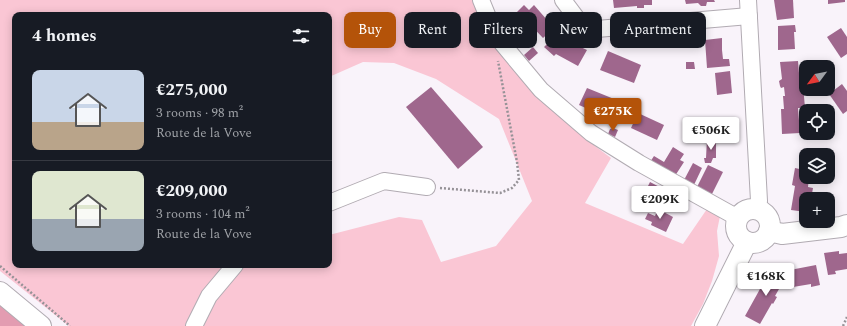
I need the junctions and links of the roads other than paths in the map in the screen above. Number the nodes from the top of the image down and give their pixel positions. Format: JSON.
{"nodes":[{"id":1,"x":481,"y":0,"type":"edge"},
{"id":2,"x":563,"y":0,"type":"edge"},
{"id":3,"x":748,"y":0,"type":"edge"},
{"id":4,"x":749,"y":16,"type":"junction"},
{"id":5,"x":427,"y":187,"type":"road end"},
{"id":6,"x":332,"y":202,"type":"edge"},
{"id":7,"x":757,"y":210,"type":"junction"},
{"id":8,"x":738,"y":218,"type":"junction"},
{"id":9,"x":847,"y":225,"type":"edge"},
{"id":10,"x":769,"y":230,"type":"junction"},
{"id":11,"x":747,"y":242,"type":"junction"},
{"id":12,"x":232,"y":268,"type":"edge"},
{"id":13,"x":0,"y":292,"type":"edge"},
{"id":14,"x":41,"y":326,"type":"edge"},
{"id":15,"x":194,"y":326,"type":"edge"},
{"id":16,"x":704,"y":326,"type":"edge"}],
"edges":[{"from":1,"to":8,"type":"street"},
{"from":2,"to":4,"type":"street"},
{"from":3,"to":4,"type":"street"},
{"from":4,"to":7,"type":"street"},
{"from":5,"to":6,"type":"street"},
{"from":7,"to":8,"type":"street"},
{"from":7,"to":10,"type":"street"},
{"from":8,"to":11,"type":"street"},
{"from":9,"to":10,"type":"street"},
{"from":10,"to":11,"type":"street"},
{"from":11,"to":16,"type":"street"},
{"from":12,"to":15,"type":"street"},
{"from":13,"to":14,"type":"street"}]}
